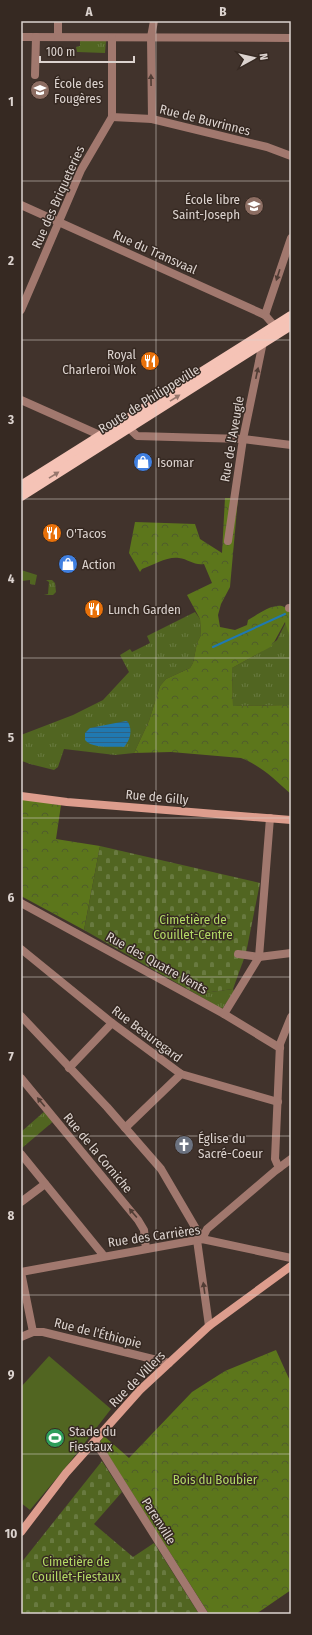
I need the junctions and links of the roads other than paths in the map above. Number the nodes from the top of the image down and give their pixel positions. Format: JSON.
{"nodes":[{"id":1,"x":58,"y":21,"type":"edge"},
{"id":2,"x":154,"y":21,"type":"edge"},
{"id":3,"x":21,"y":37,"type":"edge"},
{"id":4,"x":36,"y":37,"type":"junction"},
{"id":5,"x":58,"y":37,"type":"junction"},
{"id":6,"x":112,"y":38,"type":"junction"},
{"id":7,"x":151,"y":38,"type":"junction"},
{"id":8,"x":291,"y":38,"type":"edge"},
{"id":9,"x":34,"y":75,"type":"dead end"},
{"id":10,"x":112,"y":117,"type":"junction"},
{"id":11,"x":152,"y":119,"type":"junction"},
{"id":12,"x":291,"y":156,"type":"edge"},
{"id":13,"x":21,"y":205,"type":"edge"},
{"id":14,"x":59,"y":222,"type":"junction"},
{"id":15,"x":291,"y":238,"type":"edge"},
{"id":16,"x":21,"y":310,"type":"edge"},
{"id":17,"x":265,"y":315,"type":"junction"},
{"id":18,"x":290,"y":321,"type":"edge"},
{"id":19,"x":277,"y":329,"type":"junction"},
{"id":20,"x":263,"y":342,"type":"junction"},
{"id":21,"x":21,"y":400,"type":"edge"},
{"id":22,"x":126,"y":425,"type":"junction"},
{"id":23,"x":105,"y":438,"type":"junction"},
{"id":24,"x":243,"y":439,"type":"junction"},
{"id":25,"x":291,"y":445,"type":"edge"},
{"id":26,"x":21,"y":486,"type":"edge"},
{"id":27,"x":21,"y":496,"type":"edge"},
{"id":28,"x":228,"y":541,"type":"dead end"},
{"id":29,"x":21,"y":796,"type":"edge"},
{"id":30,"x":270,"y":818,"type":"junction"},
{"id":31,"x":291,"y":820,"type":"edge"},
{"id":32,"x":21,"y":902,"type":"edge"},
{"id":33,"x":21,"y":949,"type":"edge"},
{"id":34,"x":291,"y":953,"type":"edge"},
{"id":35,"x":238,"y":954,"type":"dead end"},
{"id":36,"x":259,"y":957,"type":"junction"},
{"id":37,"x":224,"y":1014,"type":"junction"},
{"id":38,"x":21,"y":1016,"type":"edge"},
{"id":39,"x":291,"y":1017,"type":"edge"},
{"id":40,"x":112,"y":1023,"type":"junction"},
{"id":41,"x":280,"y":1048,"type":"junction"},
{"id":42,"x":69,"y":1068,"type":"junction"},
{"id":43,"x":181,"y":1074,"type":"junction"},
{"id":44,"x":21,"y":1078,"type":"edge"},
{"id":45,"x":278,"y":1102,"type":"junction"},
{"id":46,"x":125,"y":1128,"type":"junction"},
{"id":47,"x":21,"y":1154,"type":"edge"},
{"id":48,"x":291,"y":1159,"type":"edge"},
{"id":49,"x":279,"y":1168,"type":"junction"},
{"id":50,"x":45,"y":1184,"type":"junction"},
{"id":51,"x":21,"y":1202,"type":"edge"},
{"id":52,"x":200,"y":1240,"type":"junction"},
{"id":53,"x":146,"y":1249,"type":"junction"},
{"id":54,"x":104,"y":1256,"type":"junction"},
{"id":55,"x":291,"y":1258,"type":"edge"},
{"id":56,"x":291,"y":1266,"type":"edge"},
{"id":57,"x":21,"y":1272,"type":"edge"},
{"id":58,"x":209,"y":1326,"type":"junction"},
{"id":59,"x":33,"y":1332,"type":"junction"},
{"id":60,"x":21,"y":1337,"type":"edge"},
{"id":61,"x":169,"y":1363,"type":"junction"},
{"id":62,"x":95,"y":1440,"type":"junction"},
{"id":63,"x":22,"y":1530,"type":"edge"},
{"id":64,"x":204,"y":1614,"type":"edge"}],
"edges":[{"from":1,"to":5,"type":"street"},
{"from":2,"to":7,"type":"street"},
{"from":3,"to":4,"type":"street"},
{"from":4,"to":5,"type":"street"},
{"from":4,"to":9,"type":"street"},
{"from":5,"to":6,"type":"street"},
{"from":6,"to":7,"type":"street"},
{"from":6,"to":10,"type":"street"},
{"from":7,"to":8,"type":"street"},
{"from":11,"to":7,"type":"street","one_way":true},
{"from":10,"to":11,"type":"street","name":"Rue de Buvrinnes"},
{"from":10,"to":14,"type":"street","name":"Rue des Briqueteries"},
{"from":11,"to":12,"type":"street","name":"Rue de Buvrinnes"},
{"from":13,"to":14,"type":"street","name":"Rue du Transvaal"},
{"from":14,"to":16,"type":"street","name":"Rue des Briqueteries"},
{"from":14,"to":17,"type":"street","name":"Rue du Transvaal"},
{"from":15,"to":17,"type":"street","one_way":true},
{"from":17,"to":19,"type":"street","name":"Rue du Transvaal"},
{"from":18,"to":19,"type":"main road","name":"Route de Philippeville"},
{"from":19,"to":20,"type":"main road","name":"Route de Philippeville"},
{"from":19,"to":22,"type":"main road","name":"Route de Philippeville"},
{"from":22,"to":20,"type":"main road","name":"Route de Philippeville","one_way":true},
{"from":24,"to":20,"type":"street","name":"Rue de l'Aveugle","one_way":true},
{"from":21,"to":23,"type":"street"},
{"from":22,"to":23,"type":"main road","name":"Route de Philippeville"},
{"from":22,"to":24,"type":"street"},
{"from":23,"to":26,"type":"main road","name":"Route de Philippeville"},
{"from":27,"to":23,"type":"main road","name":"Route de Philippeville","one_way":true},
{"from":24,"to":25,"type":"street"},
{"from":24,"to":28,"type":"street","name":"Rue de l'Aveugle"},
{"from":29,"to":30,"type":"street","name":"Rue de Gilly"},
{"from":30,"to":31,"type":"street","name":"Rue de Gilly"},
{"from":30,"to":36,"type":"street"},
{"from":32,"to":37,"type":"street","name":"Rue des Quatre Vents"},
{"from":33,"to":40,"type":"street","name":"Rue Beauregard"},
{"from":34,"to":36,"type":"street"},
{"from":35,"to":36,"type":"street"},
{"from":36,"to":37,"type":"street"},
{"from":37,"to":41,"type":"street","name":"Rue des Quatre Vents"},
{"from":38,"to":42,"type":"street"},
{"from":39,"to":41,"type":"street"},
{"from":40,"to":42,"type":"street"},
{"from":40,"to":43,"type":"street","name":"Rue Beauregard"},
{"from":41,"to":45,"type":"street"},
{"from":42,"to":46,"type":"street"},
{"from":43,"to":45,"type":"street","name":"Rue Beauregard"},
{"from":43,"to":46,"type":"street"},
{"from":53,"to":44,"type":"street","name":"Rue de la Corniche","one_way":true},
{"from":45,"to":49,"type":"street"},
{"from":46,"to":52,"type":"street"},
{"from":47,"to":50,"type":"street"},
{"from":48,"to":49,"type":"street"},
{"from":49,"to":52,"type":"street"},
{"from":50,"to":51,"type":"street"},
{"from":50,"to":54,"type":"street"},
{"from":52,"to":53,"type":"street","name":"Rue des Carrières"},
{"from":52,"to":55,"type":"street","name":"Rue des Carrières"},
{"from":58,"to":52,"type":"street","one_way":true},
{"from":53,"to":54,"type":"street","name":"Rue des Carrières"},
{"from":54,"to":57,"type":"street","name":"Rue des Carrières"},
{"from":56,"to":58,"type":"street","name":"Rue de Villers"},
{"from":57,"to":59,"type":"street"},
{"from":58,"to":61,"type":"street","name":"Rue de Villers"},
{"from":59,"to":60,"type":"street","name":"Rue de l'Éthiopie"},
{"from":59,"to":61,"type":"street","name":"Rue de l'Éthiopie"},
{"from":61,"to":62,"type":"street","name":"Rue de Villers"},
{"from":62,"to":63,"type":"street","name":"Rue de Villers"},
{"from":62,"to":64,"type":"street","name":"Parenville"}]}
